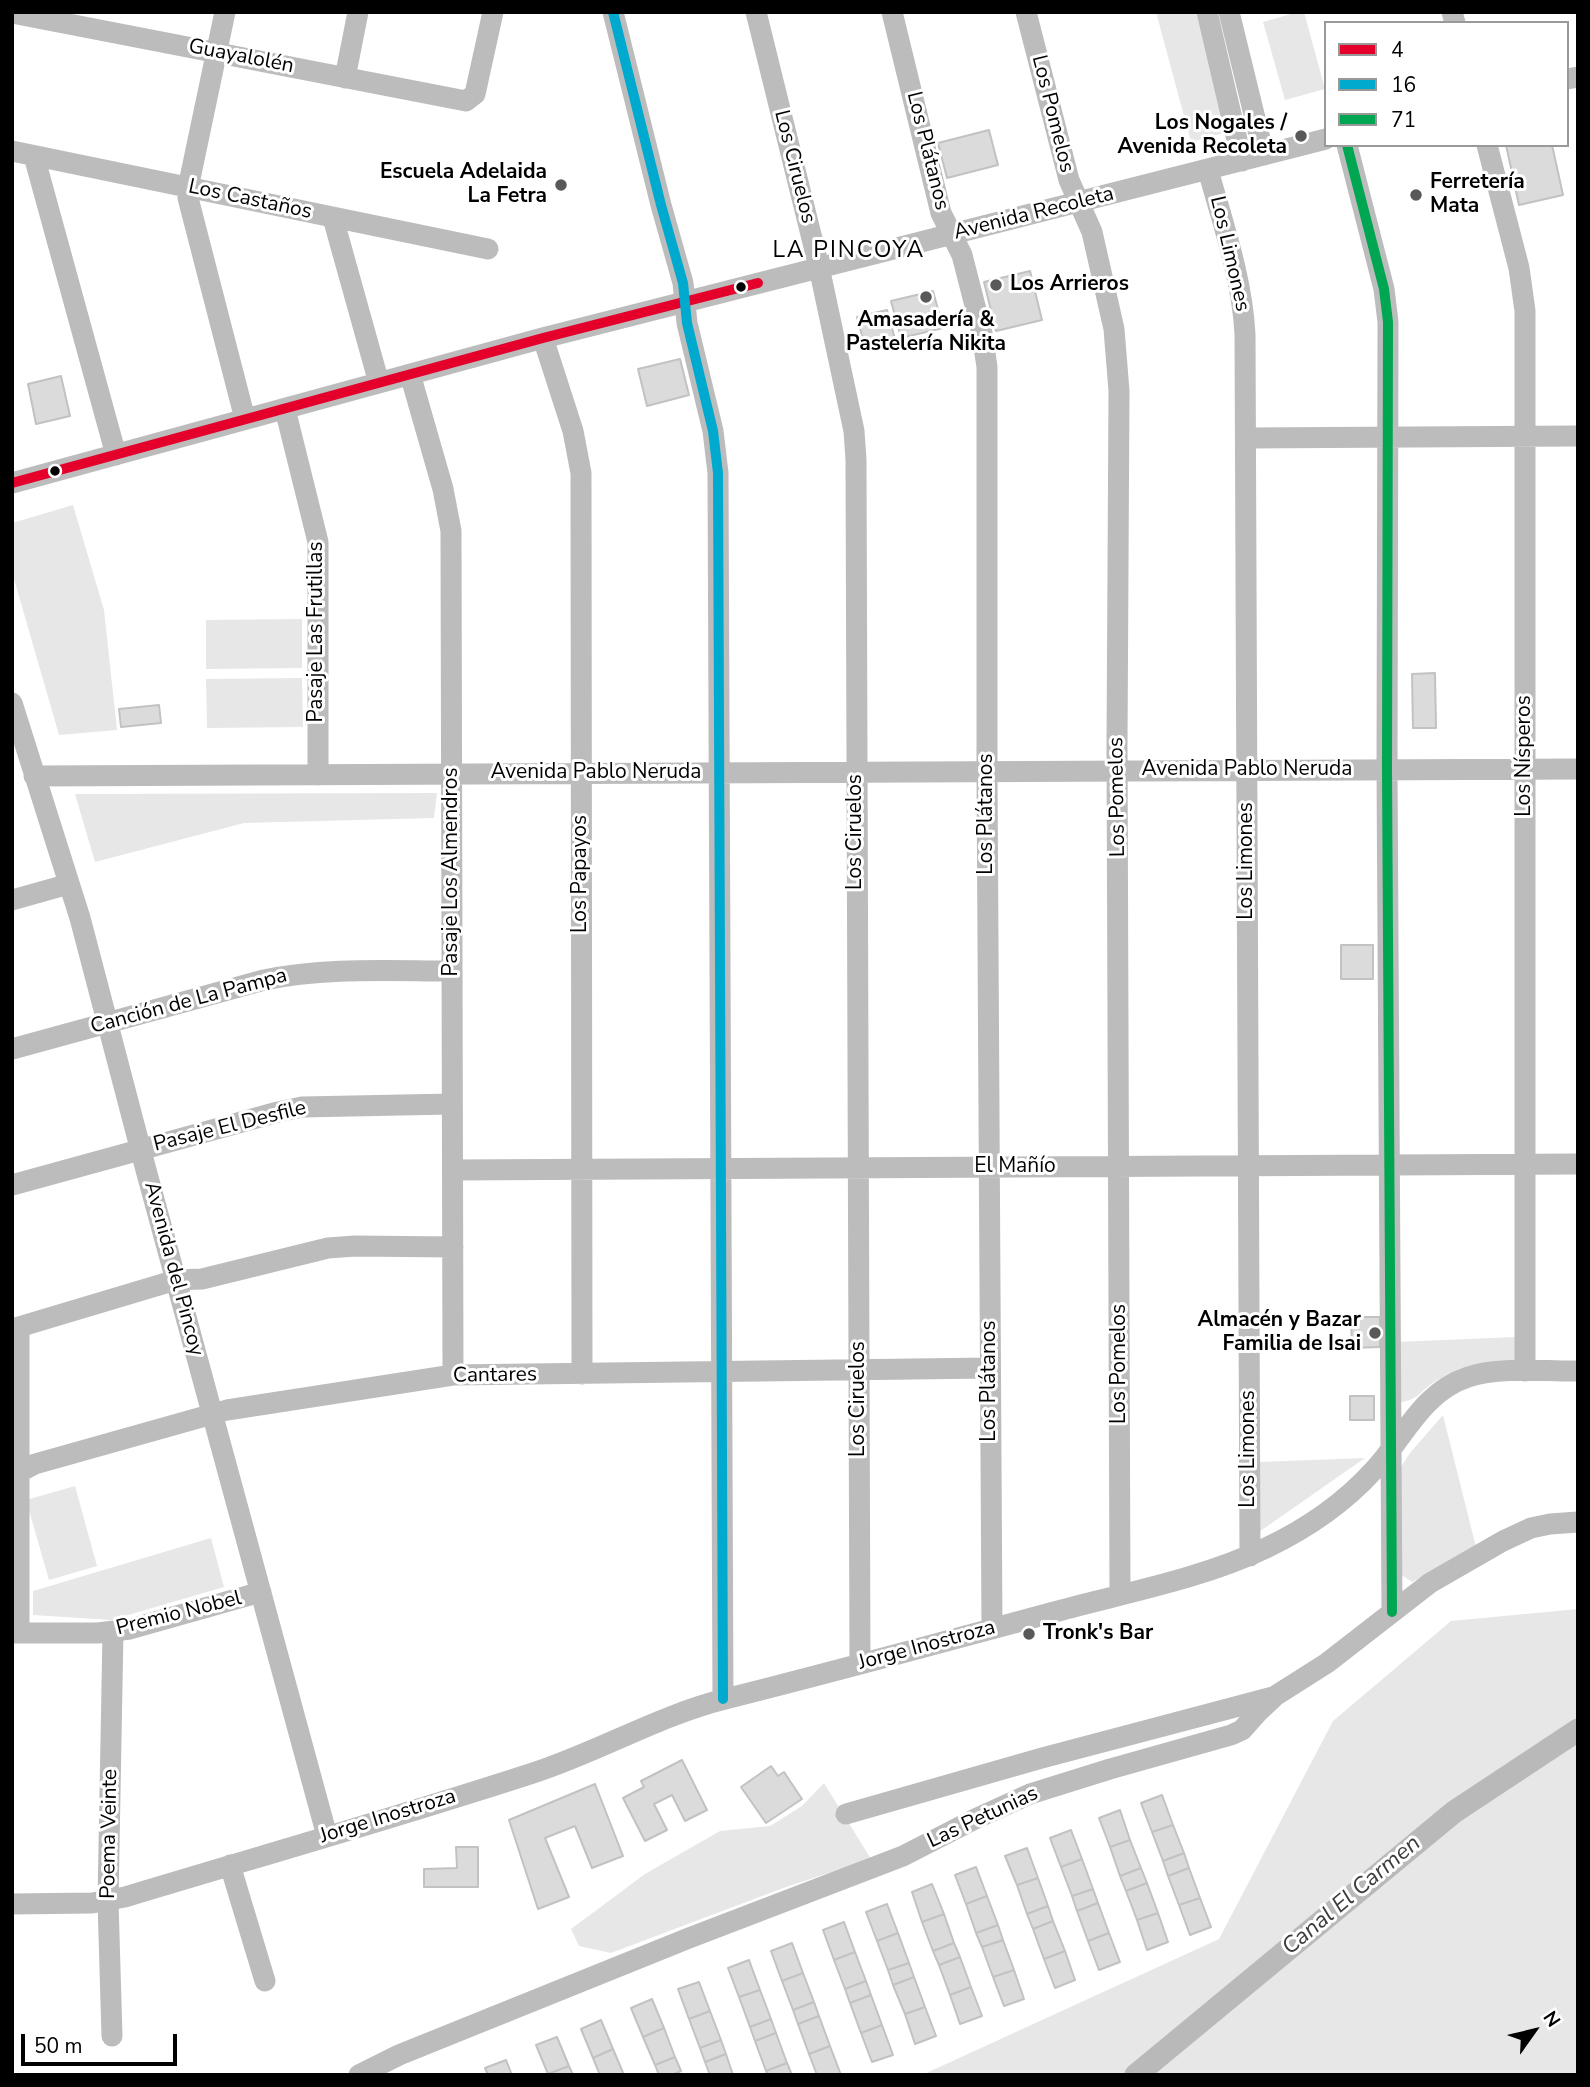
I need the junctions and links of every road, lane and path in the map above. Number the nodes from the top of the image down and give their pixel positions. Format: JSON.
{"nodes":[{"id":1,"x":225,"y":12,"type":"edge"},
{"id":2,"x":358,"y":12,"type":"edge"},
{"id":3,"x":493,"y":12,"type":"edge"},
{"id":4,"x":613,"y":12,"type":"edge"},
{"id":5,"x":756,"y":12,"type":"edge"},
{"id":6,"x":892,"y":12,"type":"edge"},
{"id":7,"x":1027,"y":12,"type":"edge"},
{"id":8,"x":1207,"y":12,"type":"edge"},
{"id":9,"x":1229,"y":12,"type":"edge"},
{"id":10,"x":12,"y":13,"type":"edge"},
{"id":11,"x":89,"y":20,"type":"edge"},
{"id":12,"x":216,"y":53,"type":"junction"},
{"id":13,"x":345,"y":78,"type":"junction"},
{"id":14,"x":1324,"y":140,"type":"edge"},
{"id":15,"x":1348,"y":147,"type":"edge"},
{"id":16,"x":1488,"y":147,"type":"edge"},
{"id":17,"x":12,"y":151,"type":"edge"},
{"id":18,"x":1264,"y":155,"type":"junction"},
{"id":19,"x":34,"y":156,"type":"junction"},
{"id":20,"x":1242,"y":161,"type":"junction"},
{"id":21,"x":1208,"y":170,"type":"junction"},
{"id":22,"x":188,"y":188,"type":"junction"},
{"id":23,"x":1079,"y":203,"type":"junction"},
{"id":24,"x":333,"y":218,"type":"junction"},
{"id":25,"x":951,"y":234,"type":"junction"},
{"id":26,"x":488,"y":249,"type":"dead end"},
{"id":27,"x":819,"y":267,"type":"junction"},
{"id":28,"x":685,"y":302,"type":"junction"},
{"id":29,"x":543,"y":338,"type":"junction"},
{"id":30,"x":410,"y":374,"type":"junction"},
{"id":31,"x":379,"y":383,"type":"junction"},
{"id":32,"x":285,"y":408,"type":"junction"},
{"id":33,"x":245,"y":419,"type":"junction"},
{"id":34,"x":1525,"y":436,"type":"junction"},
{"id":35,"x":1578,"y":436,"type":"edge"},
{"id":36,"x":1388,"y":437,"type":"junction"},
{"id":37,"x":1246,"y":438,"type":"junction"},
{"id":38,"x":116,"y":455,"type":"junction"},
{"id":39,"x":12,"y":483,"type":"edge"},
{"id":40,"x":12,"y":703,"type":"edge"},
{"id":41,"x":1387,"y":769,"type":"junction"},
{"id":42,"x":1525,"y":769,"type":"junction"},
{"id":43,"x":1578,"y":769,"type":"edge"},
{"id":44,"x":1247,"y":770,"type":"junction"},
{"id":45,"x":1117,"y":771,"type":"junction"},
{"id":46,"x":856,"y":772,"type":"junction"},
{"id":47,"x":987,"y":772,"type":"junction"},
{"id":48,"x":581,"y":773,"type":"junction"},
{"id":49,"x":720,"y":773,"type":"junction"},
{"id":50,"x":452,"y":774,"type":"junction"},
{"id":51,"x":318,"y":775,"type":"junction"},
{"id":52,"x":34,"y":776,"type":"junction"},
{"id":53,"x":69,"y":884,"type":"junction"},
{"id":54,"x":12,"y":900,"type":"edge"},
{"id":55,"x":452,"y":971,"type":"junction"},
{"id":56,"x":106,"y":1023,"type":"junction"},
{"id":57,"x":12,"y":1049,"type":"edge"},
{"id":58,"x":453,"y":1104,"type":"junction"},
{"id":59,"x":141,"y":1149,"type":"junction"},
{"id":60,"x":1525,"y":1164,"type":"junction"},
{"id":61,"x":1578,"y":1164,"type":"edge"},
{"id":62,"x":1390,"y":1165,"type":"junction"},
{"id":63,"x":1248,"y":1166,"type":"junction"},
{"id":64,"x":989,"y":1167,"type":"junction"},
{"id":65,"x":1120,"y":1167,"type":"junction"},
{"id":66,"x":858,"y":1168,"type":"junction"},
{"id":67,"x":582,"y":1169,"type":"junction"},
{"id":68,"x":721,"y":1169,"type":"junction"},
{"id":69,"x":453,"y":1170,"type":"junction"},
{"id":70,"x":12,"y":1185,"type":"edge"},
{"id":71,"x":453,"y":1247,"type":"junction"},
{"id":72,"x":176,"y":1280,"type":"junction"},
{"id":73,"x":16,"y":1328,"type":"edge"},
{"id":74,"x":990,"y":1368,"type":"junction"},
{"id":75,"x":859,"y":1370,"type":"junction"},
{"id":76,"x":1525,"y":1371,"type":"junction"},
{"id":77,"x":1578,"y":1371,"type":"edge"},
{"id":78,"x":721,"y":1373,"type":"junction"},
{"id":79,"x":582,"y":1374,"type":"junction"},
{"id":80,"x":453,"y":1375,"type":"junction"},
{"id":81,"x":212,"y":1415,"type":"junction"},
{"id":82,"x":1391,"y":1450,"type":"junction"},
{"id":83,"x":16,"y":1474,"type":"edge"},
{"id":84,"x":1578,"y":1522,"type":"edge"},
{"id":85,"x":1250,"y":1556,"type":"junction"},
{"id":86,"x":261,"y":1592,"type":"junction"},
{"id":87,"x":1120,"y":1595,"type":"junction"},
{"id":88,"x":1392,"y":1612,"type":"junction"},
{"id":89,"x":992,"y":1629,"type":"junction"},
{"id":90,"x":113,"y":1632,"type":"junction"},
{"id":91,"x":16,"y":1633,"type":"edge"},
{"id":92,"x":860,"y":1664,"type":"junction"},
{"id":93,"x":1275,"y":1696,"type":"junction"},
{"id":94,"x":723,"y":1699,"type":"junction"},
{"id":95,"x":846,"y":1814,"type":"dead end"},
{"id":96,"x":327,"y":1836,"type":"junction"},
{"id":97,"x":230,"y":1865,"type":"junction"},
{"id":98,"x":108,"y":1901,"type":"junction"},
{"id":99,"x":12,"y":1904,"type":"edge"},
{"id":100,"x":265,"y":1981,"type":"dead end"},
{"id":101,"x":112,"y":2036,"type":"dead end"},
{"id":102,"x":359,"y":2075,"type":"edge"}],
"edges":[{"from":1,"to":12,"type":"street"},
{"from":2,"to":13,"type":"street"},
{"from":3,"to":13,"type":"street","name":"Guayalolén"},
{"from":4,"to":28,"type":"street"},
{"from":5,"to":27,"type":"street","name":"Los Ciruelos"},
{"from":6,"to":25,"type":"street","name":"Los Plátanos"},
{"from":7,"to":23,"type":"street","name":"Los Pomelos"},
{"from":8,"to":20,"type":"street"},
{"from":9,"to":18,"type":"street"},
{"from":10,"to":11,"type":"street","name":"Guayalolén"},
{"from":11,"to":12,"type":"street","name":"Guayalolén"},
{"from":12,"to":13,"type":"street","name":"Guayalolén"},
{"from":12,"to":22,"type":"street"},
{"from":14,"to":18,"type":"street","name":"Avenida Recoleta"},
{"from":15,"to":36,"type":"street"},
{"from":16,"to":34,"type":"street","name":"Los Nísperos"},
{"from":17,"to":19,"type":"street","name":"Los Castaños"},
{"from":18,"to":20,"type":"street","name":"Avenida Recoleta"},
{"from":19,"to":22,"type":"street","name":"Los Castaños"},
{"from":19,"to":38,"type":"street"},
{"from":20,"to":21,"type":"street","name":"Avenida Recoleta"},
{"from":21,"to":23,"type":"street","name":"Avenida Recoleta"},
{"from":21,"to":37,"type":"street","name":"Los Limones"},
{"from":22,"to":24,"type":"street","name":"Los Castaños"},
{"from":22,"to":33,"type":"street"},
{"from":23,"to":25,"type":"street","name":"Avenida Recoleta"},
{"from":23,"to":45,"type":"street","name":"Los Pomelos"},
{"from":24,"to":26,"type":"street","name":"Los Castaños"},
{"from":24,"to":31,"type":"street"},
{"from":25,"to":27,"type":"street","name":"Avenida Recoleta"},
{"from":25,"to":47,"type":"street","name":"Los Plátanos"},
{"from":27,"to":28,"type":"street","name":"Avenida Recoleta"},
{"from":27,"to":46,"type":"street","name":"Los Ciruelos"},
{"from":28,"to":29,"type":"street","name":"Avenida Recoleta"},
{"from":28,"to":49,"type":"street"},
{"from":29,"to":30,"type":"street","name":"Avenida Recoleta"},
{"from":29,"to":48,"type":"street","name":"Los Papayos"},
{"from":30,"to":31,"type":"street","name":"Avenida Recoleta"},
{"from":30,"to":50,"type":"street","name":"Pasaje Los Almendros"},
{"from":31,"to":32,"type":"street","name":"Avenida Recoleta"},
{"from":32,"to":33,"type":"street","name":"Avenida Recoleta"},
{"from":32,"to":51,"type":"street","name":"Pasaje Las Frutillas"},
{"from":33,"to":38,"type":"street","name":"Avenida Recoleta"},
{"from":34,"to":35,"type":"street"},
{"from":34,"to":36,"type":"street"},
{"from":34,"to":42,"type":"street","name":"Los Nísperos"},
{"from":36,"to":37,"type":"street"},
{"from":36,"to":41,"type":"street"},
{"from":37,"to":44,"type":"street","name":"Los Limones"},
{"from":38,"to":39,"type":"street","name":"Avenida Recoleta"},
{"from":40,"to":52,"type":"street","name":"Avenida del Pincoy"},
{"from":41,"to":42,"type":"street","name":"Avenida Pablo Neruda"},
{"from":41,"to":44,"type":"street","name":"Avenida Pablo Neruda"},
{"from":41,"to":62,"type":"street"},
{"from":42,"to":43,"type":"street","name":"Avenida Pablo Neruda"},
{"from":42,"to":60,"type":"street","name":"Los Nísperos"},
{"from":44,"to":45,"type":"street","name":"Avenida Pablo Neruda"},
{"from":44,"to":63,"type":"street","name":"Los Limones"},
{"from":45,"to":47,"type":"street","name":"Avenida Pablo Neruda"},
{"from":45,"to":65,"type":"street","name":"Los Pomelos"},
{"from":46,"to":47,"type":"street","name":"Avenida Pablo Neruda"},
{"from":46,"to":49,"type":"street","name":"Avenida Pablo Neruda"},
{"from":46,"to":66,"type":"street","name":"Los Ciruelos"},
{"from":47,"to":64,"type":"street","name":"Los Plátanos"},
{"from":48,"to":49,"type":"street","name":"Avenida Pablo Neruda"},
{"from":48,"to":50,"type":"street","name":"Avenida Pablo Neruda"},
{"from":48,"to":67,"type":"street","name":"Los Papayos"},
{"from":49,"to":68,"type":"street"},
{"from":50,"to":51,"type":"street","name":"Avenida Pablo Neruda"},
{"from":50,"to":55,"type":"street","name":"Pasaje Los Almendros"},
{"from":51,"to":52,"type":"street","name":"Avenida Pablo Neruda"},
{"from":52,"to":53,"type":"street","name":"Avenida del Pincoy"},
{"from":53,"to":54,"type":"street"},
{"from":53,"to":56,"type":"street","name":"Avenida del Pincoy"},
{"from":55,"to":56,"type":"street","name":"Canción de La Pampa"},
{"from":55,"to":58,"type":"street","name":"Pasaje Los Almendros"},
{"from":56,"to":57,"type":"street","name":"Canción de La Pampa"},
{"from":56,"to":59,"type":"street","name":"Avenida del Pincoy"},
{"from":58,"to":59,"type":"street","name":"Pasaje El Desfile"},
{"from":58,"to":69,"type":"street","name":"Pasaje Los Almendros"},
{"from":59,"to":70,"type":"street","name":"Pasaje El Desfile"},
{"from":59,"to":72,"type":"street","name":"Avenida del Pincoy"},
{"from":60,"to":61,"type":"street","name":"El Mañío"},
{"from":60,"to":62,"type":"street","name":"El Mañío"},
{"from":60,"to":76,"type":"street","name":"Los Nísperos"},
{"from":62,"to":63,"type":"street","name":"El Mañío"},
{"from":62,"to":82,"type":"street"},
{"from":63,"to":65,"type":"street","name":"El Mañío"},
{"from":63,"to":85,"type":"street","name":"Los Limones"},
{"from":64,"to":65,"type":"street","name":"El Mañío"},
{"from":64,"to":66,"type":"street","name":"El Mañío"},
{"from":64,"to":74,"type":"street","name":"Los Plátanos"},
{"from":65,"to":87,"type":"street","name":"Los Pomelos"},
{"from":66,"to":68,"type":"street","name":"El Mañío"},
{"from":66,"to":75,"type":"street","name":"Los Ciruelos"},
{"from":67,"to":68,"type":"street","name":"El Mañío"},
{"from":67,"to":69,"type":"street","name":"El Mañío"},
{"from":67,"to":79,"type":"street","name":"Los Papayos"},
{"from":68,"to":78,"type":"street"},
{"from":69,"to":71,"type":"street","name":"Pasaje Los Almendros"},
{"from":71,"to":72,"type":"street"},
{"from":71,"to":80,"type":"street","name":"Pasaje Los Almendros"},
{"from":72,"to":73,"type":"street"},
{"from":72,"to":81,"type":"street","name":"Avenida del Pincoy"},
{"from":73,"to":83,"type":"street"},
{"from":74,"to":75,"type":"street","name":"Cantares"},
{"from":74,"to":89,"type":"street","name":"Los Plátanos"},
{"from":75,"to":78,"type":"street","name":"Cantares"},
{"from":75,"to":92,"type":"street","name":"Los Ciruelos"},
{"from":76,"to":77,"type":"street","name":"Jorge Inostroza"},
{"from":76,"to":82,"type":"street","name":"Jorge Inostroza"},
{"from":78,"to":79,"type":"street","name":"Cantares"},
{"from":78,"to":94,"type":"street"},
{"from":79,"to":80,"type":"street","name":"Cantares"},
{"from":80,"to":81,"type":"street","name":"Cantares"},
{"from":81,"to":83,"type":"street","name":"Cantares"},
{"from":81,"to":86,"type":"street","name":"Avenida del Pincoy"},
{"from":82,"to":85,"type":"street","name":"Jorge Inostroza"},
{"from":82,"to":88,"type":"street"},
{"from":83,"to":91,"type":"street"},
{"from":84,"to":88,"type":"street","name":"Las Petunias"},
{"from":85,"to":87,"type":"street","name":"Jorge Inostroza"},
{"from":86,"to":90,"type":"street","name":"Premio Nobel"},
{"from":86,"to":96,"type":"street","name":"Avenida del Pincoy"},
{"from":87,"to":89,"type":"street","name":"Jorge Inostroza"},
{"from":88,"to":93,"type":"street","name":"Las Petunias"},
{"from":89,"to":92,"type":"street","name":"Jorge Inostroza"},
{"from":90,"to":91,"type":"street","name":"Premio Nobel"},
{"from":90,"to":98,"type":"street","name":"Poema Veinte"},
{"from":92,"to":94,"type":"street","name":"Jorge Inostroza"},
{"from":93,"to":95,"type":"street"},
{"from":93,"to":102,"type":"street","name":"Las Petunias"},
{"from":94,"to":96,"type":"street","name":"Jorge Inostroza"},
{"from":96,"to":97,"type":"street","name":"Jorge Inostroza"},
{"from":97,"to":98,"type":"street","name":"Jorge Inostroza"},
{"from":97,"to":100,"type":"street"},
{"from":98,"to":99,"type":"street","name":"Jorge Inostroza"},
{"from":98,"to":101,"type":"street","name":"Poema Veinte"}]}
